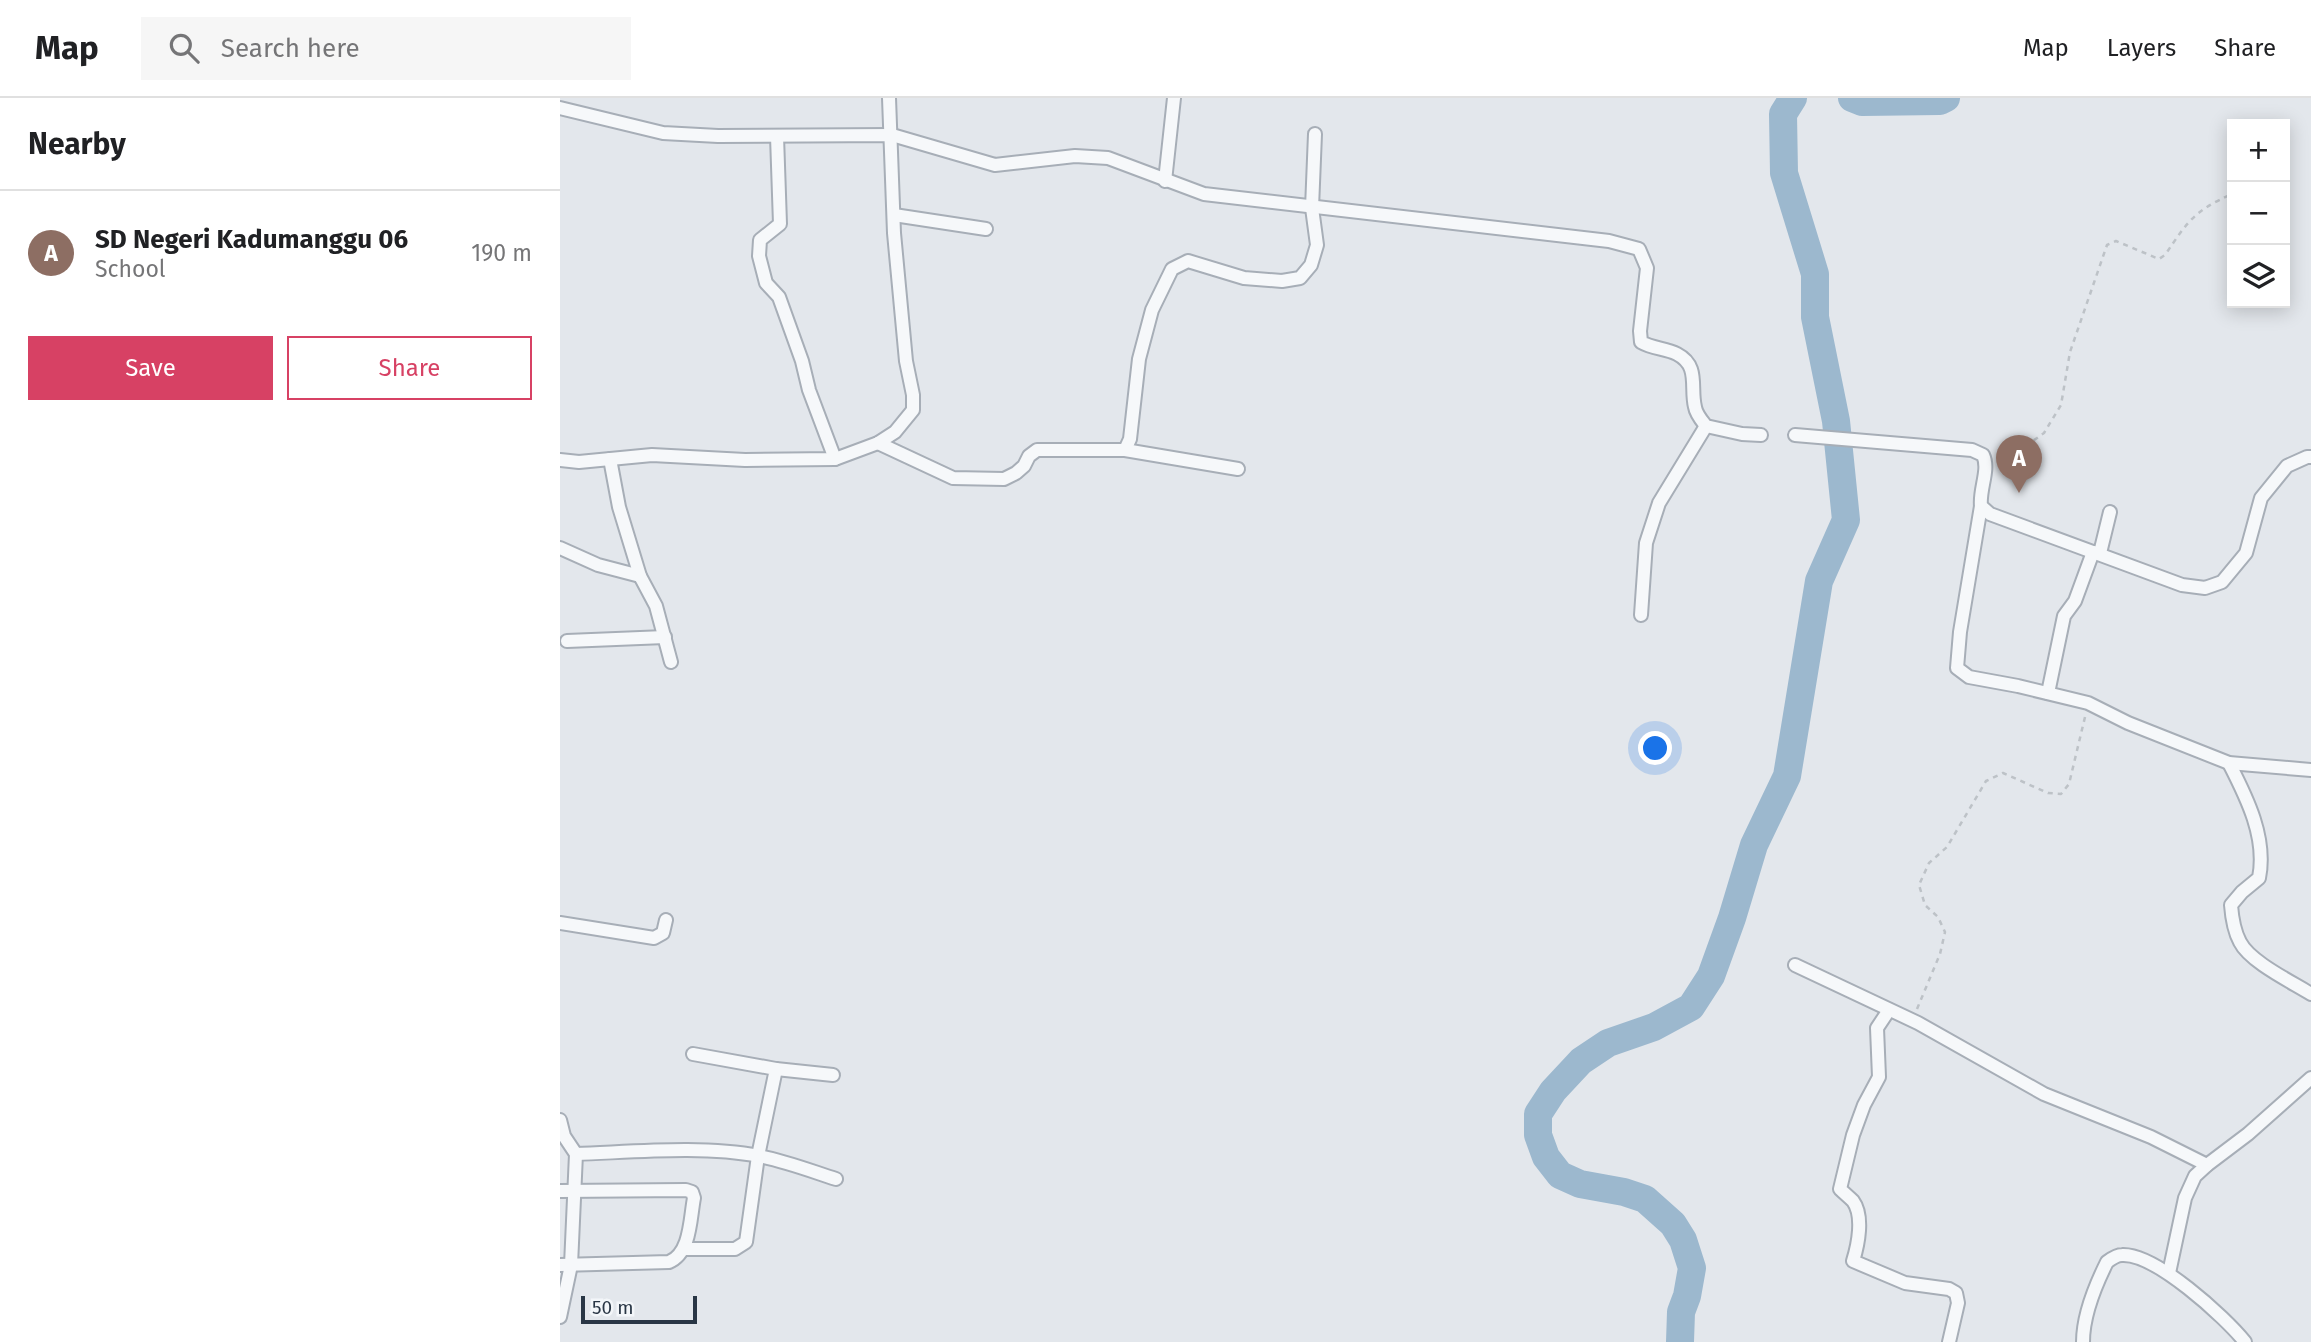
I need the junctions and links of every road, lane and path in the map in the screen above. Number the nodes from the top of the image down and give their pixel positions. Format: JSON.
{"nodes":[{"id":1,"x":889,"y":98,"type":"edge"},
{"id":2,"x":1174,"y":98,"type":"edge"},
{"id":3,"x":560,"y":108,"type":"edge"},
{"id":4,"x":1315,"y":134,"type":"dead end"},
{"id":5,"x":892,"y":135,"type":"junction"},
{"id":6,"x":777,"y":136,"type":"junction"},
{"id":7,"x":1166,"y":180,"type":"junction"},
{"id":8,"x":2227,"y":196,"type":"edge"},
{"id":9,"x":1312,"y":208,"type":"junction"},
{"id":10,"x":894,"y":215,"type":"junction"},
{"id":11,"x":986,"y":229,"type":"dead end"},
{"id":12,"x":1706,"y":426,"type":"junction"},
{"id":13,"x":1761,"y":436,"type":"dead end"},
{"id":14,"x":1795,"y":436,"type":"dead end"},
{"id":15,"x":878,"y":443,"type":"junction"},
{"id":16,"x":1125,"y":450,"type":"junction"},
{"id":17,"x":2311,"y":457,"type":"edge"},
{"id":18,"x":610,"y":459,"type":"junction"},
{"id":19,"x":835,"y":459,"type":"junction"},
{"id":20,"x":560,"y":460,"type":"edge"},
{"id":21,"x":1986,"y":461,"type":"junction"},
{"id":22,"x":1238,"y":469,"type":"dead end"},
{"id":23,"x":1982,"y":506,"type":"junction"},
{"id":24,"x":2109,"y":512,"type":"dead end"},
{"id":25,"x":560,"y":548,"type":"edge"},
{"id":26,"x":2097,"y":552,"type":"junction"},
{"id":27,"x":640,"y":576,"type":"junction"},
{"id":28,"x":1641,"y":615,"type":"dead end"},
{"id":29,"x":665,"y":637,"type":"junction"},
{"id":30,"x":567,"y":641,"type":"dead end"},
{"id":31,"x":671,"y":662,"type":"dead end"},
{"id":32,"x":2048,"y":693,"type":"junction"},
{"id":33,"x":2088,"y":704,"type":"junction"},
{"id":34,"x":2229,"y":763,"type":"junction"},
{"id":35,"x":2311,"y":770,"type":"edge"},
{"id":36,"x":666,"y":920,"type":"dead end"},
{"id":37,"x":560,"y":923,"type":"edge"},
{"id":38,"x":1795,"y":965,"type":"dead end"},
{"id":39,"x":2311,"y":994,"type":"edge"},
{"id":40,"x":1889,"y":1010,"type":"junction"},
{"id":41,"x":1912,"y":1020,"type":"junction"},
{"id":42,"x":693,"y":1054,"type":"dead end"},
{"id":43,"x":776,"y":1069,"type":"junction"},
{"id":44,"x":833,"y":1075,"type":"dead end"},
{"id":45,"x":2311,"y":1079,"type":"edge"},
{"id":46,"x":560,"y":1120,"type":"edge"},
{"id":47,"x":576,"y":1154,"type":"junction"},
{"id":48,"x":758,"y":1156,"type":"junction"},
{"id":49,"x":2207,"y":1164,"type":"junction"},
{"id":50,"x":836,"y":1178,"type":"dead end"},
{"id":51,"x":560,"y":1191,"type":"edge"},
{"id":52,"x":575,"y":1191,"type":"junction"},
{"id":53,"x":684,"y":1250,"type":"junction"},
{"id":54,"x":566,"y":1265,"type":"edge"},
{"id":55,"x":2169,"y":1273,"type":"junction"},
{"id":56,"x":560,"y":1317,"type":"edge"},
{"id":57,"x":1949,"y":1342,"type":"edge"},
{"id":58,"x":2083,"y":1342,"type":"edge"},
{"id":59,"x":2245,"y":1342,"type":"edge"}],
"edges":[{"from":1,"to":5,"type":"street"},
{"from":2,"to":7,"type":"street"},
{"from":3,"to":6,"type":"street"},
{"from":4,"to":9,"type":"street"},
{"from":5,"to":6,"type":"street"},
{"from":5,"to":7,"type":"street"},
{"from":5,"to":10,"type":"street"},
{"from":6,"to":19,"type":"street"},
{"from":7,"to":9,"type":"street"},
{"from":8,"to":21,"type":"path"},
{"from":9,"to":12,"type":"street"},
{"from":9,"to":16,"type":"street"},
{"from":10,"to":11,"type":"street"},
{"from":10,"to":15,"type":"street"},
{"from":12,"to":13,"type":"street"},
{"from":12,"to":28,"type":"street"},
{"from":14,"to":21,"type":"street"},
{"from":15,"to":16,"type":"street"},
{"from":15,"to":19,"type":"street"},
{"from":16,"to":22,"type":"street"},
{"from":17,"to":26,"type":"street"},
{"from":18,"to":19,"type":"street"},
{"from":18,"to":20,"type":"street"},
{"from":18,"to":27,"type":"street"},
{"from":21,"to":23,"type":"street"},
{"from":23,"to":26,"type":"street"},
{"from":23,"to":32,"type":"street"},
{"from":24,"to":26,"type":"street"},
{"from":25,"to":27,"type":"street"},
{"from":26,"to":32,"type":"street"},
{"from":27,"to":29,"type":"street"},
{"from":29,"to":30,"type":"street"},
{"from":29,"to":31,"type":"street"},
{"from":32,"to":33,"type":"street"},
{"from":33,"to":34,"type":"street"},
{"from":33,"to":41,"type":"path"},
{"from":34,"to":35,"type":"street"},
{"from":34,"to":39,"type":"street"},
{"from":36,"to":37,"type":"street"},
{"from":38,"to":40,"type":"street"},
{"from":40,"to":41,"type":"street"},
{"from":40,"to":57,"type":"street"},
{"from":41,"to":49,"type":"street"},
{"from":42,"to":43,"type":"street"},
{"from":43,"to":44,"type":"street"},
{"from":43,"to":48,"type":"street"},
{"from":45,"to":49,"type":"street"},
{"from":46,"to":47,"type":"street"},
{"from":47,"to":48,"type":"street"},
{"from":47,"to":52,"type":"street"},
{"from":48,"to":50,"type":"street"},
{"from":48,"to":53,"type":"street"},
{"from":49,"to":55,"type":"street"},
{"from":51,"to":52,"type":"street"},
{"from":52,"to":53,"type":"street"},
{"from":52,"to":54,"type":"street"},
{"from":53,"to":54,"type":"street"},
{"from":54,"to":56,"type":"street"},
{"from":55,"to":58,"type":"street"},
{"from":55,"to":59,"type":"street"}]}
